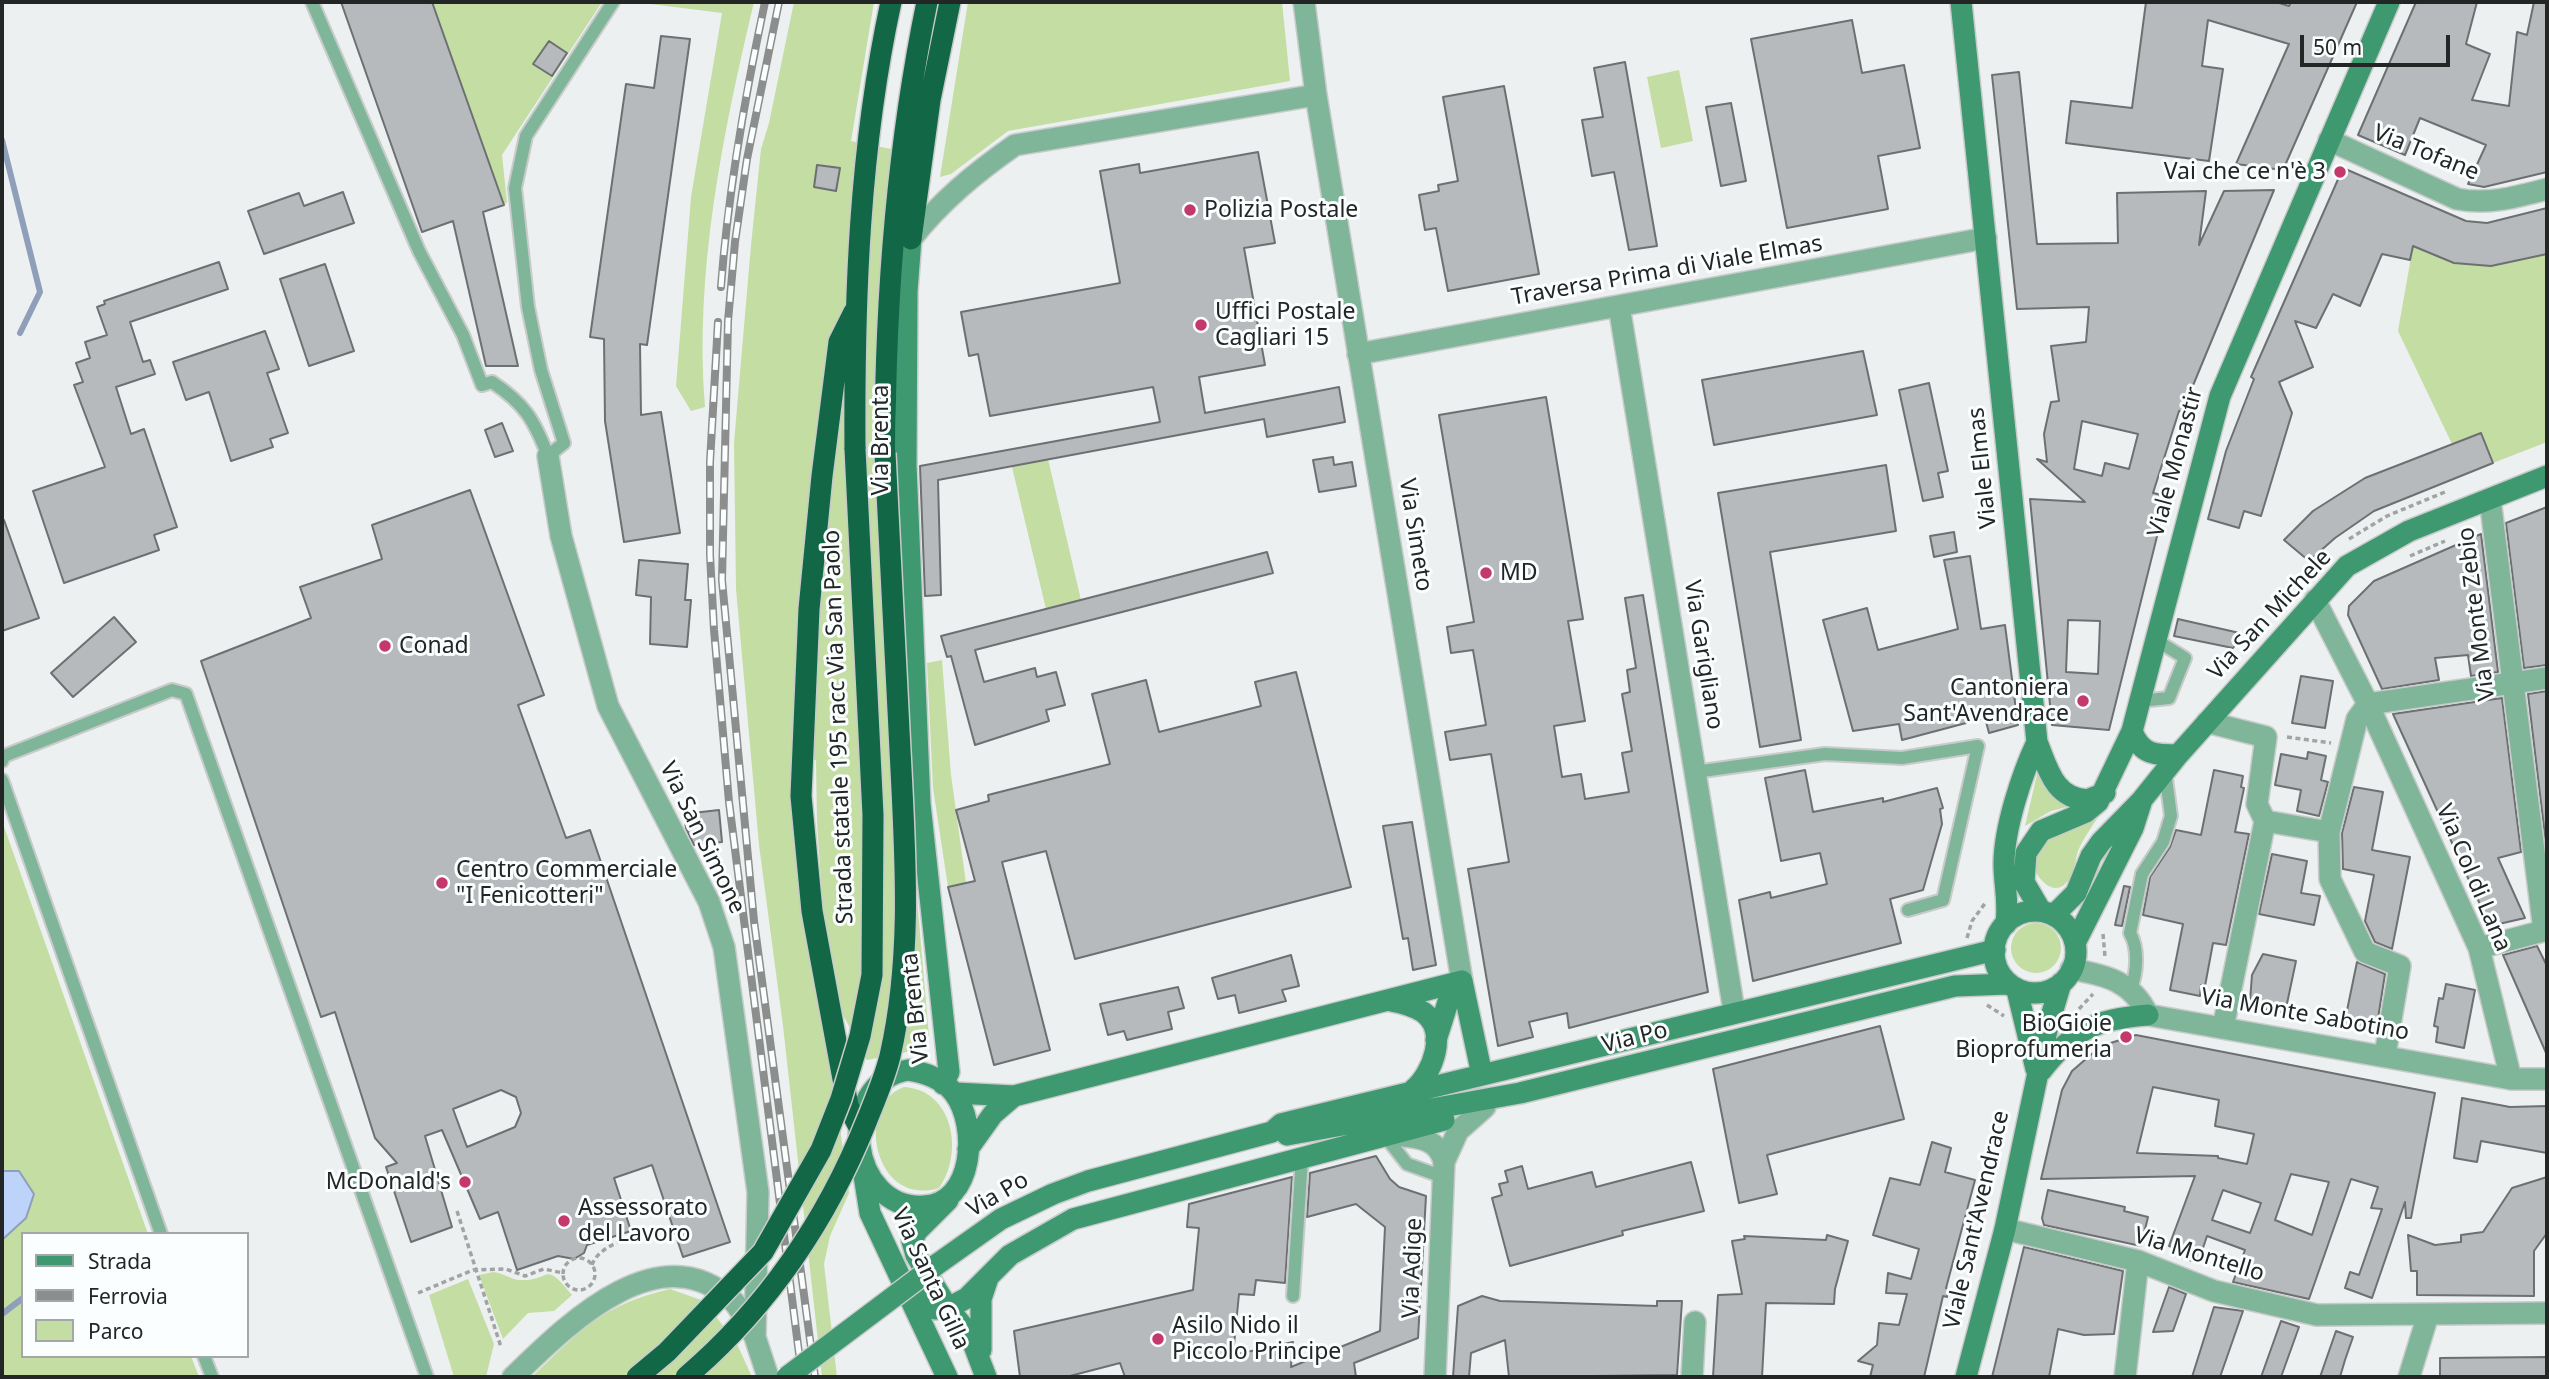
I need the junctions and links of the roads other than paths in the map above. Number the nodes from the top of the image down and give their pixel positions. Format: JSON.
{"nodes":[{"id":1,"x":312,"y":2,"type":"edge"},
{"id":2,"x":612,"y":2,"type":"edge"},
{"id":3,"x":891,"y":2,"type":"edge"},
{"id":4,"x":927,"y":2,"type":"edge"},
{"id":5,"x":950,"y":2,"type":"edge"},
{"id":6,"x":1304,"y":2,"type":"edge"},
{"id":7,"x":1961,"y":2,"type":"edge"},
{"id":8,"x":2389,"y":2,"type":"edge"},
{"id":9,"x":1316,"y":96,"type":"junction"},
{"id":10,"x":2329,"y":140,"type":"junction"},
{"id":11,"x":2547,"y":189,"type":"edge"},
{"id":12,"x":911,"y":239,"type":"junction"},
{"id":13,"x":1986,"y":239,"type":"junction"},
{"id":14,"x":1619,"y":306,"type":"junction"},
{"id":15,"x":854,"y":312,"type":"junction"},
{"id":16,"x":1359,"y":354,"type":"junction"},
{"id":17,"x":548,"y":456,"type":"junction"},
{"id":18,"x":2547,"y":476,"type":"edge"},
{"id":19,"x":2490,"y":499,"type":"junction"},
{"id":20,"x":2315,"y":600,"type":"junction"},
{"id":21,"x":2156,"y":640,"type":"junction"},
{"id":22,"x":2547,"y":678,"type":"edge"},
{"id":23,"x":2512,"y":683,"type":"junction"},
{"id":24,"x":2140,"y":701,"type":"junction"},
{"id":25,"x":2368,"y":704,"type":"junction"},
{"id":26,"x":2207,"y":722,"type":"junction"},
{"id":27,"x":2132,"y":731,"type":"junction"},
{"id":28,"x":2037,"y":742,"type":"junction"},
{"id":29,"x":2,"y":761,"type":"edge"},
{"id":30,"x":2172,"y":763,"type":"junction"},
{"id":31,"x":1695,"y":772,"type":"junction"},
{"id":32,"x":2,"y":780,"type":"edge"},
{"id":33,"x":2105,"y":793,"type":"junction"},
{"id":34,"x":2141,"y":801,"type":"junction"},
{"id":35,"x":2265,"y":821,"type":"junction"},
{"id":36,"x":2329,"y":832,"type":"junction"},
{"id":37,"x":1908,"y":910,"type":"dead end"},
{"id":38,"x":2048,"y":913,"type":"junction"},
{"id":39,"x":2006,"y":924,"type":"junction"},
{"id":40,"x":2546,"y":930,"type":"edge"},
{"id":41,"x":2076,"y":943,"type":"junction"},
{"id":42,"x":2479,"y":948,"type":"junction"},
{"id":43,"x":1995,"y":950,"type":"junction"},
{"id":44,"x":2066,"y":976,"type":"junction"},
{"id":45,"x":1462,"y":981,"type":"junction"},
{"id":46,"x":2013,"y":987,"type":"junction"},
{"id":47,"x":2131,"y":989,"type":"junction"},
{"id":48,"x":1389,"y":1000,"type":"junction"},
{"id":49,"x":1734,"y":1011,"type":"junction"},
{"id":50,"x":2148,"y":1015,"type":"junction"},
{"id":51,"x":2223,"y":1028,"type":"junction"},
{"id":52,"x":1435,"y":1045,"type":"junction"},
{"id":53,"x":2385,"y":1055,"type":"junction"},
{"id":54,"x":1482,"y":1075,"type":"junction"},
{"id":55,"x":2037,"y":1075,"type":"junction"},
{"id":56,"x":2511,"y":1079,"type":"junction"},
{"id":57,"x":2547,"y":1079,"type":"edge"},
{"id":58,"x":949,"y":1089,"type":"junction"},
{"id":59,"x":1413,"y":1090,"type":"junction"},
{"id":60,"x":1520,"y":1093,"type":"junction"},
{"id":61,"x":1014,"y":1096,"type":"junction"},
{"id":62,"x":1485,"y":1107,"type":"junction"},
{"id":63,"x":858,"y":1125,"type":"junction"},
{"id":64,"x":1272,"y":1132,"type":"junction"},
{"id":65,"x":1388,"y":1136,"type":"junction"},
{"id":66,"x":968,"y":1149,"type":"junction"},
{"id":67,"x":1302,"y":1157,"type":"junction"},
{"id":68,"x":862,"y":1160,"type":"junction"},
{"id":69,"x":1443,"y":1169,"type":"junction"},
{"id":70,"x":950,"y":1199,"type":"junction"},
{"id":71,"x":2005,"y":1229,"type":"junction"},
{"id":72,"x":160,"y":1232,"type":"edge"},
{"id":73,"x":2138,"y":1261,"type":"junction"},
{"id":74,"x":993,"y":1270,"type":"junction"},
{"id":75,"x":907,"y":1290,"type":"junction"},
{"id":76,"x":1293,"y":1296,"type":"dead end"},
{"id":77,"x":948,"y":1308,"type":"junction"},
{"id":78,"x":2547,"y":1313,"type":"edge"},
{"id":79,"x":2427,"y":1315,"type":"junction"},
{"id":80,"x":1695,"y":1322,"type":"dead end"},
{"id":81,"x":755,"y":1337,"type":"junction"},
{"id":82,"x":205,"y":1358,"type":"edge"},
{"id":83,"x":983,"y":1370,"type":"edge"},
{"id":84,"x":212,"y":1377,"type":"edge"},
{"id":85,"x":427,"y":1377,"type":"edge"},
{"id":86,"x":513,"y":1377,"type":"edge"},
{"id":87,"x":637,"y":1377,"type":"edge"},
{"id":88,"x":686,"y":1377,"type":"edge"},
{"id":89,"x":768,"y":1377,"type":"edge"},
{"id":90,"x":788,"y":1377,"type":"edge"},
{"id":91,"x":947,"y":1377,"type":"edge"},
{"id":92,"x":1435,"y":1377,"type":"edge"},
{"id":93,"x":1692,"y":1377,"type":"edge"},
{"id":94,"x":1966,"y":1377,"type":"edge"},
{"id":95,"x":2125,"y":1377,"type":"edge"},
{"id":96,"x":2409,"y":1377,"type":"edge"}],
"edges":[{"from":1,"to":17,"type":"lane"},
{"from":2,"to":17,"type":"lane"},
{"from":3,"to":15,"type":"highway","name":"Strada statale 195 racc Via San Paolo"},
{"from":4,"to":88,"type":"highway","bridge":true},
{"from":5,"to":12,"type":"highway"},
{"from":6,"to":9,"type":"street","name":"Via Simeto"},
{"from":7,"to":13,"type":"main road","name":"Viale Elmas"},
{"from":8,"to":10,"type":"main road","name":"Viale Monastir"},
{"from":9,"to":12,"type":"street"},
{"from":9,"to":16,"type":"street","name":"Via Simeto"},
{"from":10,"to":11,"type":"street","name":"Via Tofane"},
{"from":10,"to":21,"type":"main road","name":"Viale Monastir"},
{"from":12,"to":58,"type":"main road","name":"Via Brenta"},
{"from":13,"to":14,"type":"street","name":"Traversa Prima di Viale Elmas"},
{"from":13,"to":28,"type":"main road","name":"Viale Elmas"},
{"from":14,"to":16,"type":"street","name":"Traversa Prima di Viale Elmas"},
{"from":14,"to":31,"type":"street","name":"Via Garigliano"},
{"from":15,"to":63,"type":"highway"},
{"from":15,"to":87,"type":"highway","name":"Strada statale 195 racc Via San Paolo","bridge":true},
{"from":16,"to":45,"type":"street","name":"Via Simeto"},
{"from":17,"to":81,"type":"street","name":"Via San Simone"},
{"from":18,"to":19,"type":"main road","name":"Via San Michele"},
{"from":19,"to":20,"type":"main road","name":"Via San Michele"},
{"from":19,"to":23,"type":"street","name":"Via Monte Zebio"},
{"from":20,"to":25,"type":"street","name":"Via Col di Lana"},
{"from":20,"to":26,"type":"main road","name":"Via San Michele"},
{"from":21,"to":24,"type":"main road","name":"Viale Monastir"},
{"from":21,"to":24,"type":"lane"},
{"from":22,"to":23,"type":"street"},
{"from":23,"to":25,"type":"street"},
{"from":23,"to":40,"type":"street","name":"Via Monte Zebio"},
{"from":24,"to":27,"type":"main road","name":"Viale Monastir"},
{"from":25,"to":36,"type":"street"},
{"from":25,"to":42,"type":"street","name":"Via Col di Lana"},
{"from":26,"to":30,"type":"main road","name":"Via San Michele"},
{"from":26,"to":35,"type":"street"},
{"from":27,"to":30,"type":"main road"},
{"from":27,"to":33,"type":"main road","name":"Viale Monastir"},
{"from":28,"to":33,"type":"main road"},
{"from":28,"to":39,"type":"main road","name":"Viale Elmas"},
{"from":29,"to":85,"type":"lane"},
{"from":30,"to":34,"type":"main road","name":"Via San Michele"},
{"from":30,"to":47,"type":"lane"},
{"from":31,"to":37,"type":"lane"},
{"from":31,"to":49,"type":"street","name":"Via Garigliano"},
{"from":32,"to":72,"type":"lane"},
{"from":33,"to":38,"type":"main road","name":"Viale Monastir"},
{"from":34,"to":38,"type":"main road","name":"Via San Michele"},
{"from":34,"to":41,"type":"main road","name":"Via San Michele"},
{"from":35,"to":36,"type":"street"},
{"from":35,"to":51,"type":"street"},
{"from":36,"to":53,"type":"street"},
{"from":38,"to":39,"type":"main road"},
{"from":38,"to":41,"type":"main road"},
{"from":39,"to":43,"type":"main road"},
{"from":40,"to":42,"type":"street"},
{"from":41,"to":44,"type":"main road"},
{"from":42,"to":56,"type":"street","name":"Via Col di Lana"},
{"from":43,"to":46,"type":"main road"},
{"from":43,"to":49,"type":"main road","name":"Via Po"},
{"from":44,"to":46,"type":"main road"},
{"from":44,"to":47,"type":"street"},
{"from":44,"to":55,"type":"main road","name":"Viale Sant'Avendrace"},
{"from":45,"to":48,"type":"main road"},
{"from":45,"to":52,"type":"main road"},
{"from":45,"to":54,"type":"main road","name":"Via Simeto"},
{"from":46,"to":55,"type":"main road","name":"Viale Sant'Avendrace"},
{"from":46,"to":60,"type":"main road","name":"Via Po"},
{"from":47,"to":50,"type":"street"},
{"from":48,"to":52,"type":"main road"},
{"from":48,"to":61,"type":"main road"},
{"from":49,"to":54,"type":"main road","name":"Via Po"},
{"from":50,"to":51,"type":"street","name":"Via Monte Sabotino"},
{"from":50,"to":55,"type":"main road"},
{"from":51,"to":53,"type":"street","name":"Via Monte Sabotino"},
{"from":52,"to":59,"type":"main road"},
{"from":53,"to":56,"type":"street","name":"Via Monte Sabotino"},
{"from":54,"to":59,"type":"main road","name":"Via Po"},
{"from":55,"to":71,"type":"main road","name":"Viale Sant'Avendrace"},
{"from":56,"to":57,"type":"street","name":"Via Monte Sabotino"},
{"from":58,"to":61,"type":"main road"},
{"from":58,"to":63,"type":"main road"},
{"from":58,"to":66,"type":"main road"},
{"from":59,"to":64,"type":"main road","name":"Via Po"},
{"from":60,"to":62,"type":"main road"},
{"from":60,"to":64,"type":"main road","name":"Via Po"},
{"from":61,"to":66,"type":"main road"},
{"from":62,"to":65,"type":"main road"},
{"from":62,"to":69,"type":"street","name":"Via Adige"},
{"from":63,"to":68,"type":"main road"},
{"from":64,"to":90,"type":"main road","name":"Via Po","bridge":true},
{"from":65,"to":67,"type":"main road"},
{"from":65,"to":69,"type":"street"},
{"from":66,"to":70,"type":"main road"},
{"from":67,"to":74,"type":"main road"},
{"from":67,"to":76,"type":"lane"},
{"from":68,"to":70,"type":"main road"},
{"from":68,"to":75,"type":"main road","name":"Via Santa Gilla"},
{"from":69,"to":92,"type":"street","name":"Via Adige"},
{"from":70,"to":77,"type":"main road","name":"Via Santa Gilla"},
{"from":71,"to":73,"type":"street","name":"Via Montello"},
{"from":71,"to":94,"type":"main road","name":"Viale Sant'Avendrace"},
{"from":73,"to":79,"type":"street","name":"Via Montello"},
{"from":73,"to":95,"type":"street"},
{"from":74,"to":77,"type":"main road"},
{"from":74,"to":83,"type":"main road"},
{"from":75,"to":77,"type":"main road"},
{"from":75,"to":91,"type":"main road","name":"Via Santa Gilla"},
{"from":77,"to":83,"type":"main road","name":"Via Santa Gilla"},
{"from":78,"to":79,"type":"street","name":"Via Montello"},
{"from":79,"to":96,"type":"street"},
{"from":80,"to":93,"type":"street"},
{"from":81,"to":86,"type":"street"},
{"from":81,"to":89,"type":"street","name":"Via San Simone"},
{"from":82,"to":84,"type":"lane"}]}
